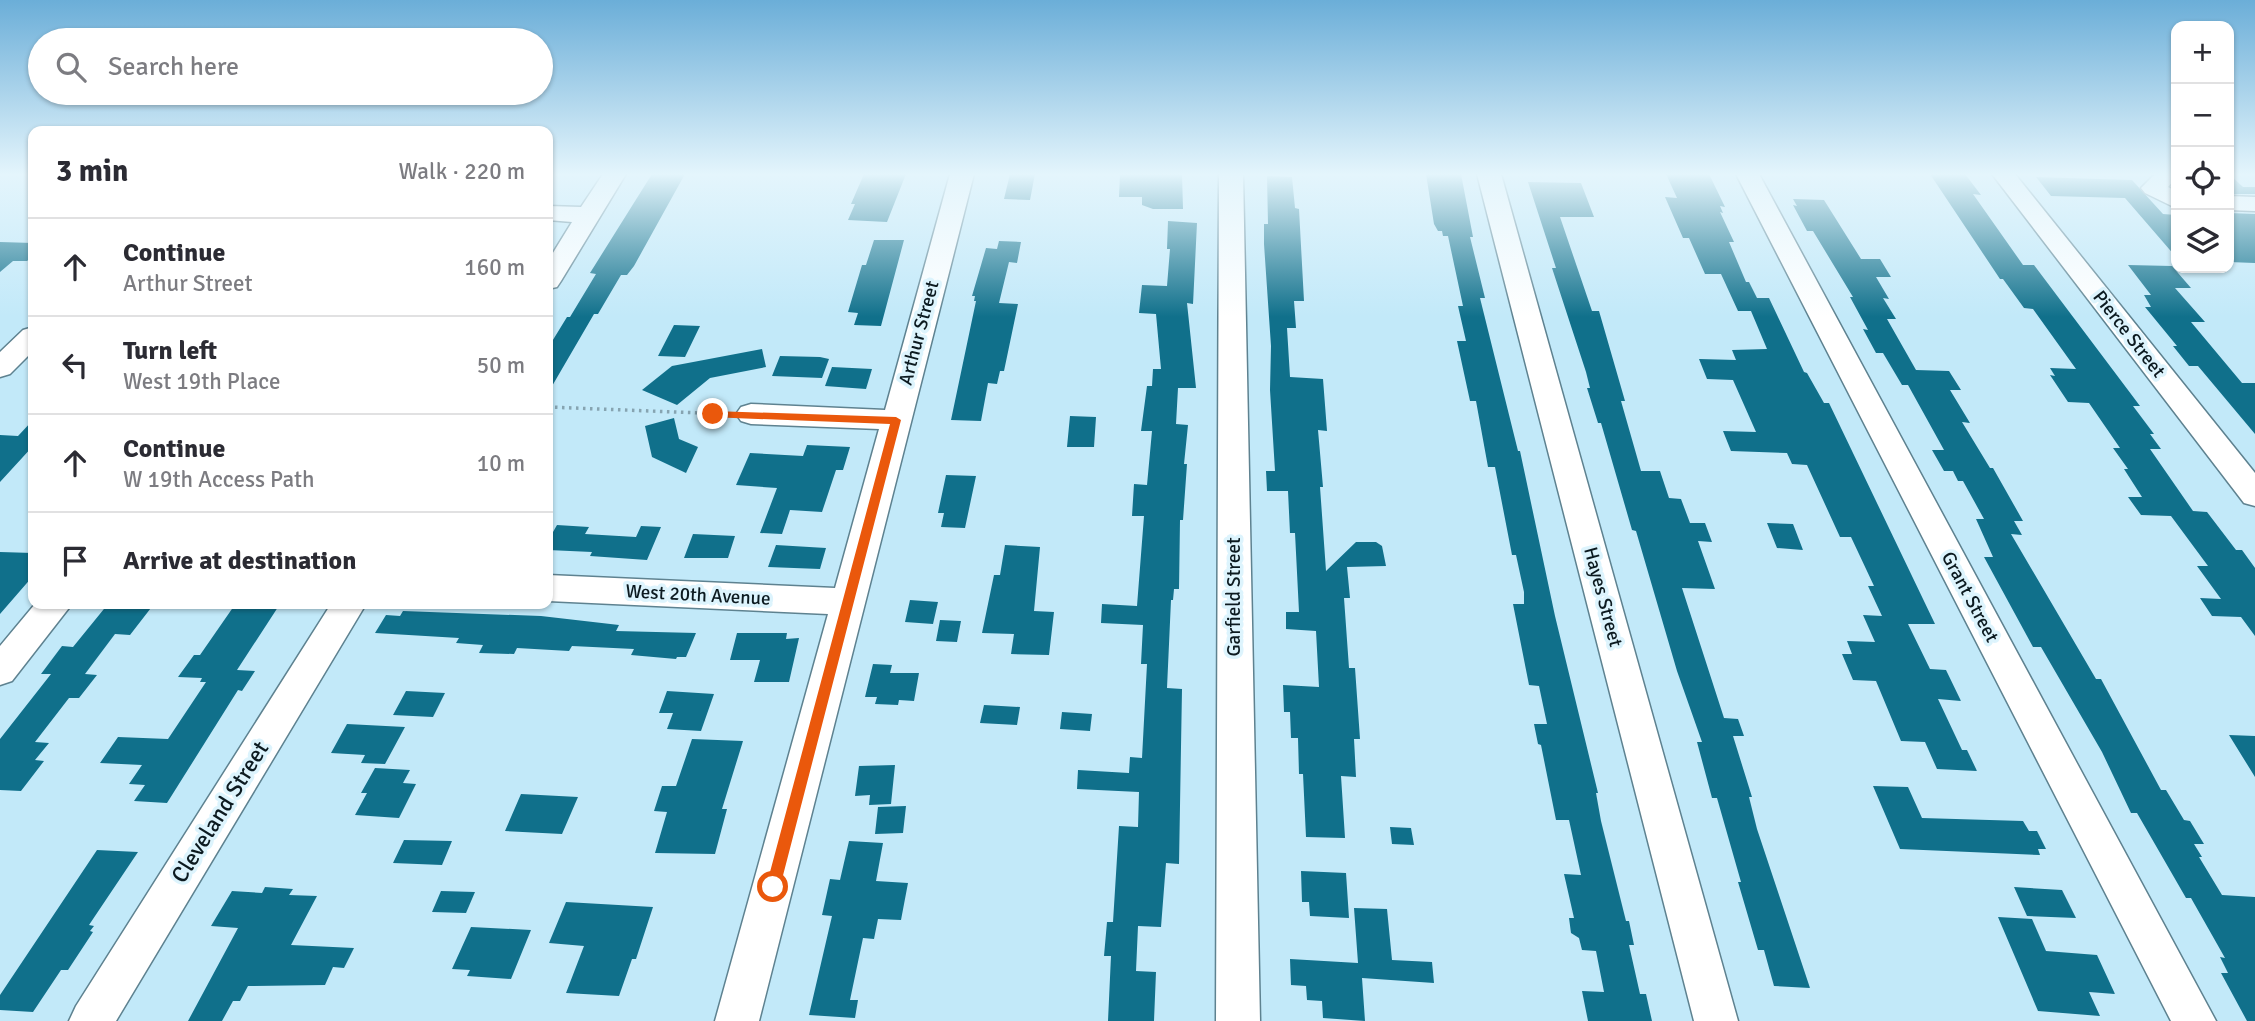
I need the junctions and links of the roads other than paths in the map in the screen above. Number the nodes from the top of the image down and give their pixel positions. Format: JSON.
{"nodes":[{"id":1,"x":585,"y":222,"type":"edge"},
{"id":2,"x":949,"y":222,"type":"edge"},
{"id":3,"x":1231,"y":222,"type":"edge"},
{"id":4,"x":1502,"y":222,"type":"edge"},
{"id":5,"x":1772,"y":222,"type":"edge"},
{"id":6,"x":2040,"y":222,"type":"edge"},
{"id":7,"x":553,"y":273,"type":"edge"},
{"id":8,"x":28,"y":341,"type":"edge"},
{"id":9,"x":0,"y":368,"type":"edge"},
{"id":10,"x":751,"y":414,"type":"road end"},
{"id":11,"x":896,"y":420,"type":"junction"},
{"id":12,"x":2255,"y":495,"type":"edge"},
{"id":13,"x":553,"y":588,"type":"edge"},
{"id":14,"x":848,"y":602,"type":"junction"},
{"id":15,"x":51,"y":609,"type":"edge"},
{"id":16,"x":346,"y":609,"type":"edge"},
{"id":17,"x":0,"y":671,"type":"edge"},
{"id":18,"x":91,"y":1021,"type":"edge"},
{"id":19,"x":737,"y":1021,"type":"edge"},
{"id":20,"x":1238,"y":1021,"type":"edge"},
{"id":21,"x":1716,"y":1021,"type":"edge"},
{"id":22,"x":2194,"y":1021,"type":"edge"}],
"edges":[{"from":1,"to":7,"type":"street"},
{"from":2,"to":11,"type":"street","name":"Arthur Street"},
{"from":3,"to":20,"type":"street","name":"Garfield Street"},
{"from":4,"to":21,"type":"street","name":"Hayes Street"},
{"from":5,"to":22,"type":"street","name":"Grant Street"},
{"from":6,"to":12,"type":"street","name":"Pierce Street"},
{"from":8,"to":9,"type":"street"},
{"from":10,"to":11,"type":"street"},
{"from":11,"to":14,"type":"street","name":"Arthur Street"},
{"from":13,"to":14,"type":"street","name":"West 20th Avenue"},
{"from":14,"to":19,"type":"street","name":"Arthur Street"},
{"from":15,"to":17,"type":"street"},
{"from":16,"to":18,"type":"street","name":"Cleveland Street"}]}
